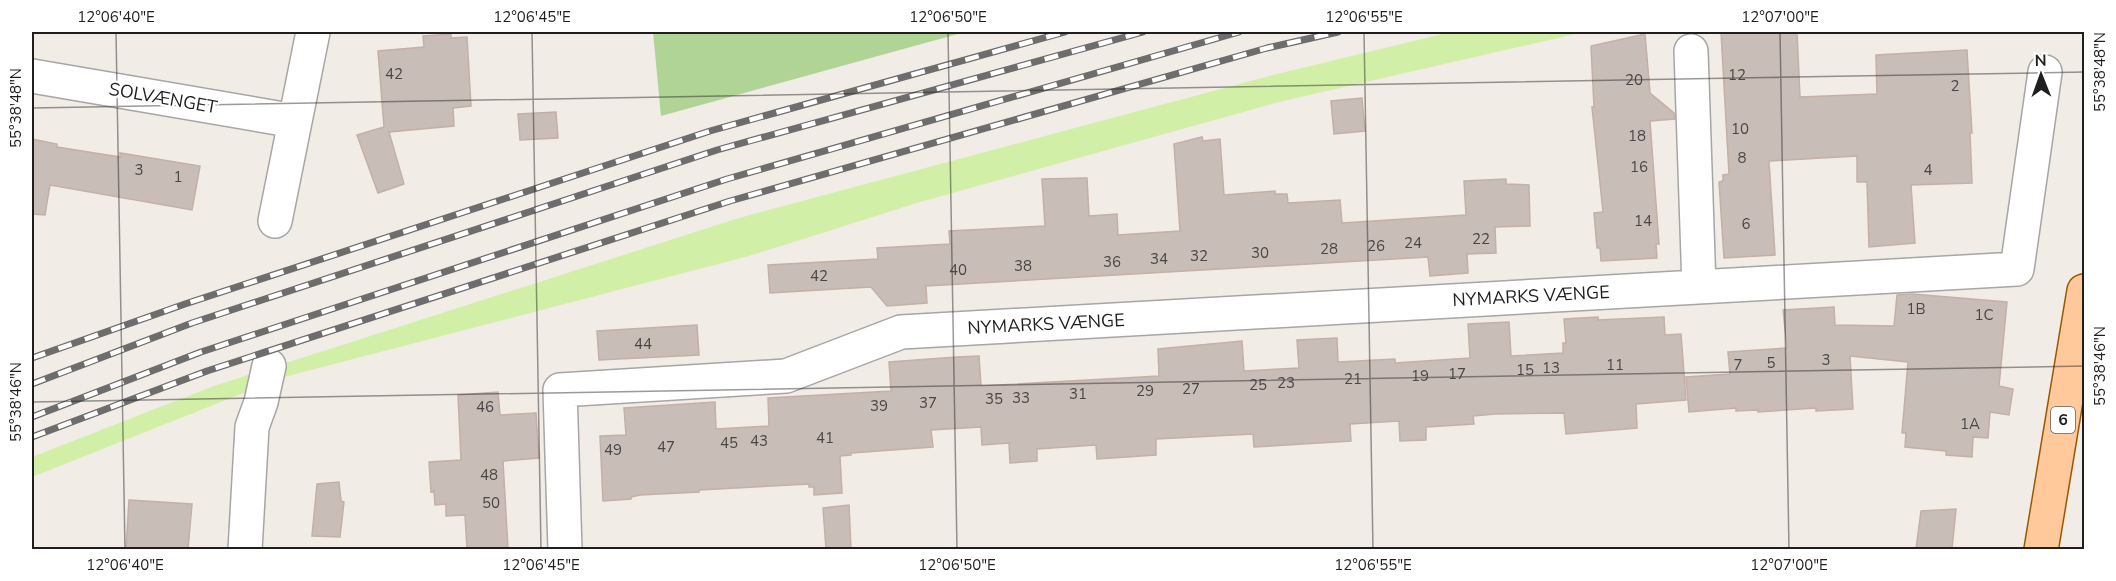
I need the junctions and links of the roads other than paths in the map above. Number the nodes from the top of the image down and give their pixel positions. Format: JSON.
{"nodes":[{"id":1,"x":313,"y":32,"type":"edge"},
{"id":2,"x":1691,"y":51,"type":"dead end"},
{"id":3,"x":2045,"y":72,"type":"dead end"},
{"id":4,"x":32,"y":76,"type":"edge"},
{"id":5,"x":295,"y":121,"type":"junction"},
{"id":6,"x":275,"y":221,"type":"dead end"},
{"id":7,"x":1699,"y":287,"type":"junction"},
{"id":8,"x":2085,"y":291,"type":"edge"},
{"id":9,"x":269,"y":366,"type":"dead end"},
{"id":10,"x":245,"y":549,"type":"edge"},
{"id":11,"x":565,"y":549,"type":"edge"},
{"id":12,"x":2041,"y":549,"type":"edge"}],
"edges":[{"from":1,"to":5,"type":"street"},
{"from":2,"to":7,"type":"street"},
{"from":3,"to":7,"type":"street","name":"NYMARKS VÆNGE"},
{"from":4,"to":5,"type":"street","name":"SOLVÆNGET"},
{"from":5,"to":6,"type":"street"},
{"from":7,"to":11,"type":"street","name":"NYMARKS VÆNGE"},
{"from":8,"to":12,"type":"main road","number":"6"},
{"from":9,"to":10,"type":"street"}]}
